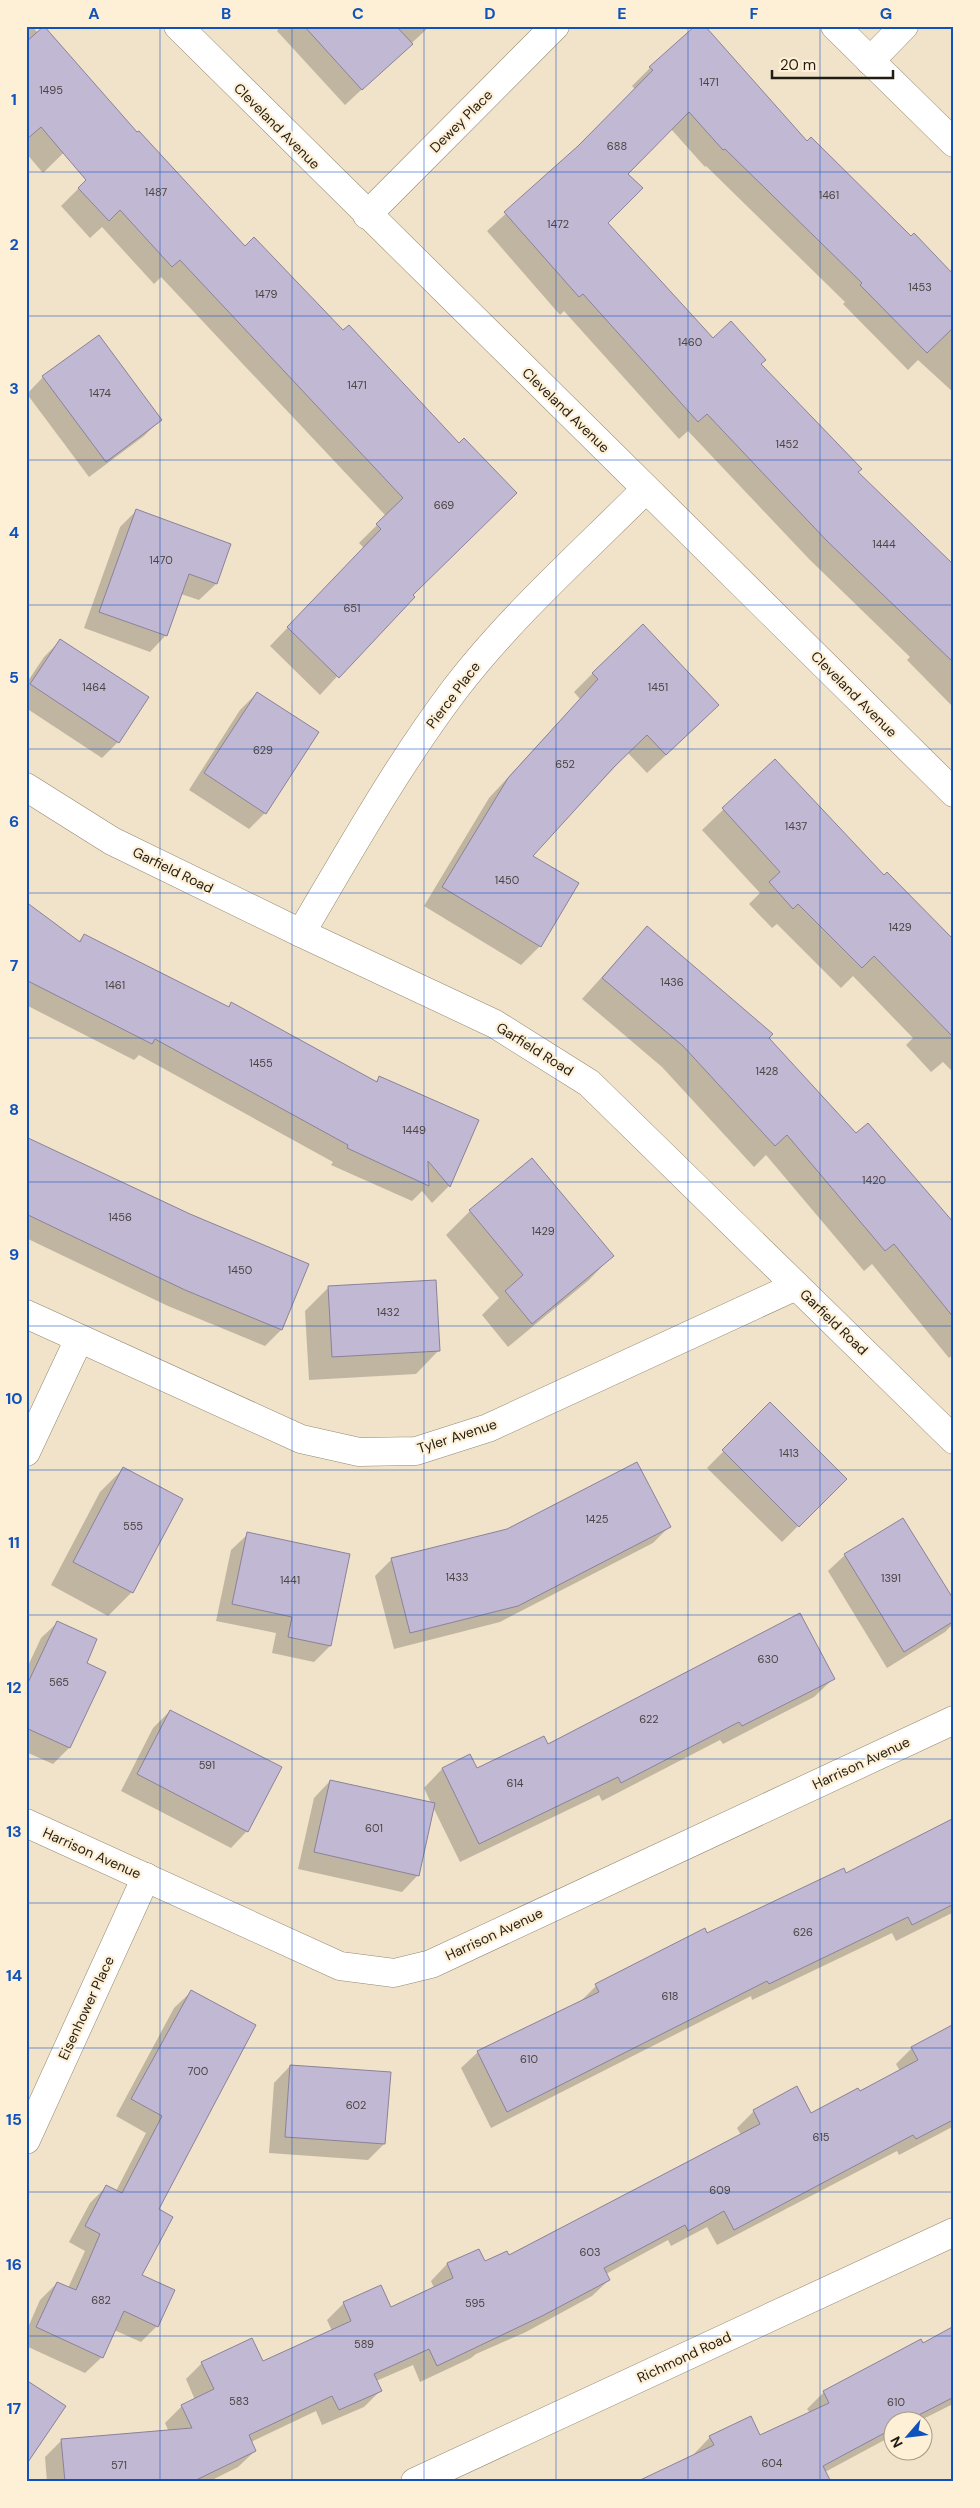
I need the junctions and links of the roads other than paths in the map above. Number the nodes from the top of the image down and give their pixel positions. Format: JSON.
{"nodes":[{"id":1,"x":178,"y":26,"type":"edge"},
{"id":2,"x":555,"y":26,"type":"edge"},
{"id":3,"x":835,"y":26,"type":"edge"},
{"id":4,"x":904,"y":26,"type":"edge"},
{"id":5,"x":870,"y":60,"type":"junction"},
{"id":6,"x":954,"y":143,"type":"edge"},
{"id":7,"x":367,"y":215,"type":"junction"},
{"id":8,"x":646,"y":489,"type":"junction"},
{"id":9,"x":26,"y":787,"type":"edge"},
{"id":10,"x":954,"y":793,"type":"edge"},
{"id":11,"x":301,"y":933,"type":"junction"},
{"id":12,"x":796,"y":1286,"type":"junction"},
{"id":13,"x":26,"y":1314,"type":"edge"},
{"id":14,"x":78,"y":1339,"type":"junction"},
{"id":15,"x":954,"y":1440,"type":"edge"},
{"id":16,"x":26,"y":1452,"type":"edge"},
{"id":17,"x":954,"y":1720,"type":"edge"},
{"id":18,"x":26,"y":1823,"type":"edge"},
{"id":19,"x":146,"y":1877,"type":"junction"},
{"id":20,"x":26,"y":2140,"type":"edge"},
{"id":21,"x":954,"y":2232,"type":"edge"},
{"id":22,"x":414,"y":2482,"type":"edge"}],
"edges":[{"from":1,"to":7,"type":"street","name":"Cleveland Avenue"},
{"from":2,"to":7,"type":"street","name":"Dewey Place"},
{"from":3,"to":5,"type":"street"},
{"from":4,"to":5,"type":"street"},
{"from":5,"to":6,"type":"street"},
{"from":7,"to":8,"type":"street","name":"Cleveland Avenue"},
{"from":8,"to":10,"type":"street","name":"Cleveland Avenue"},
{"from":8,"to":11,"type":"street","name":"Pierce Place"},
{"from":9,"to":11,"type":"street","name":"Garfield Road"},
{"from":11,"to":12,"type":"street","name":"Garfield Road"},
{"from":12,"to":14,"type":"street","name":"Tyler Avenue"},
{"from":12,"to":15,"type":"street","name":"Garfield Road"},
{"from":13,"to":14,"type":"street","name":"Tyler Avenue"},
{"from":14,"to":16,"type":"street"},
{"from":17,"to":19,"type":"street","name":"Harrison Avenue"},
{"from":18,"to":19,"type":"street","name":"Harrison Avenue"},
{"from":19,"to":20,"type":"street","name":"Eisenhower Place"},
{"from":21,"to":22,"type":"street","name":"Richmond Road"}]}
